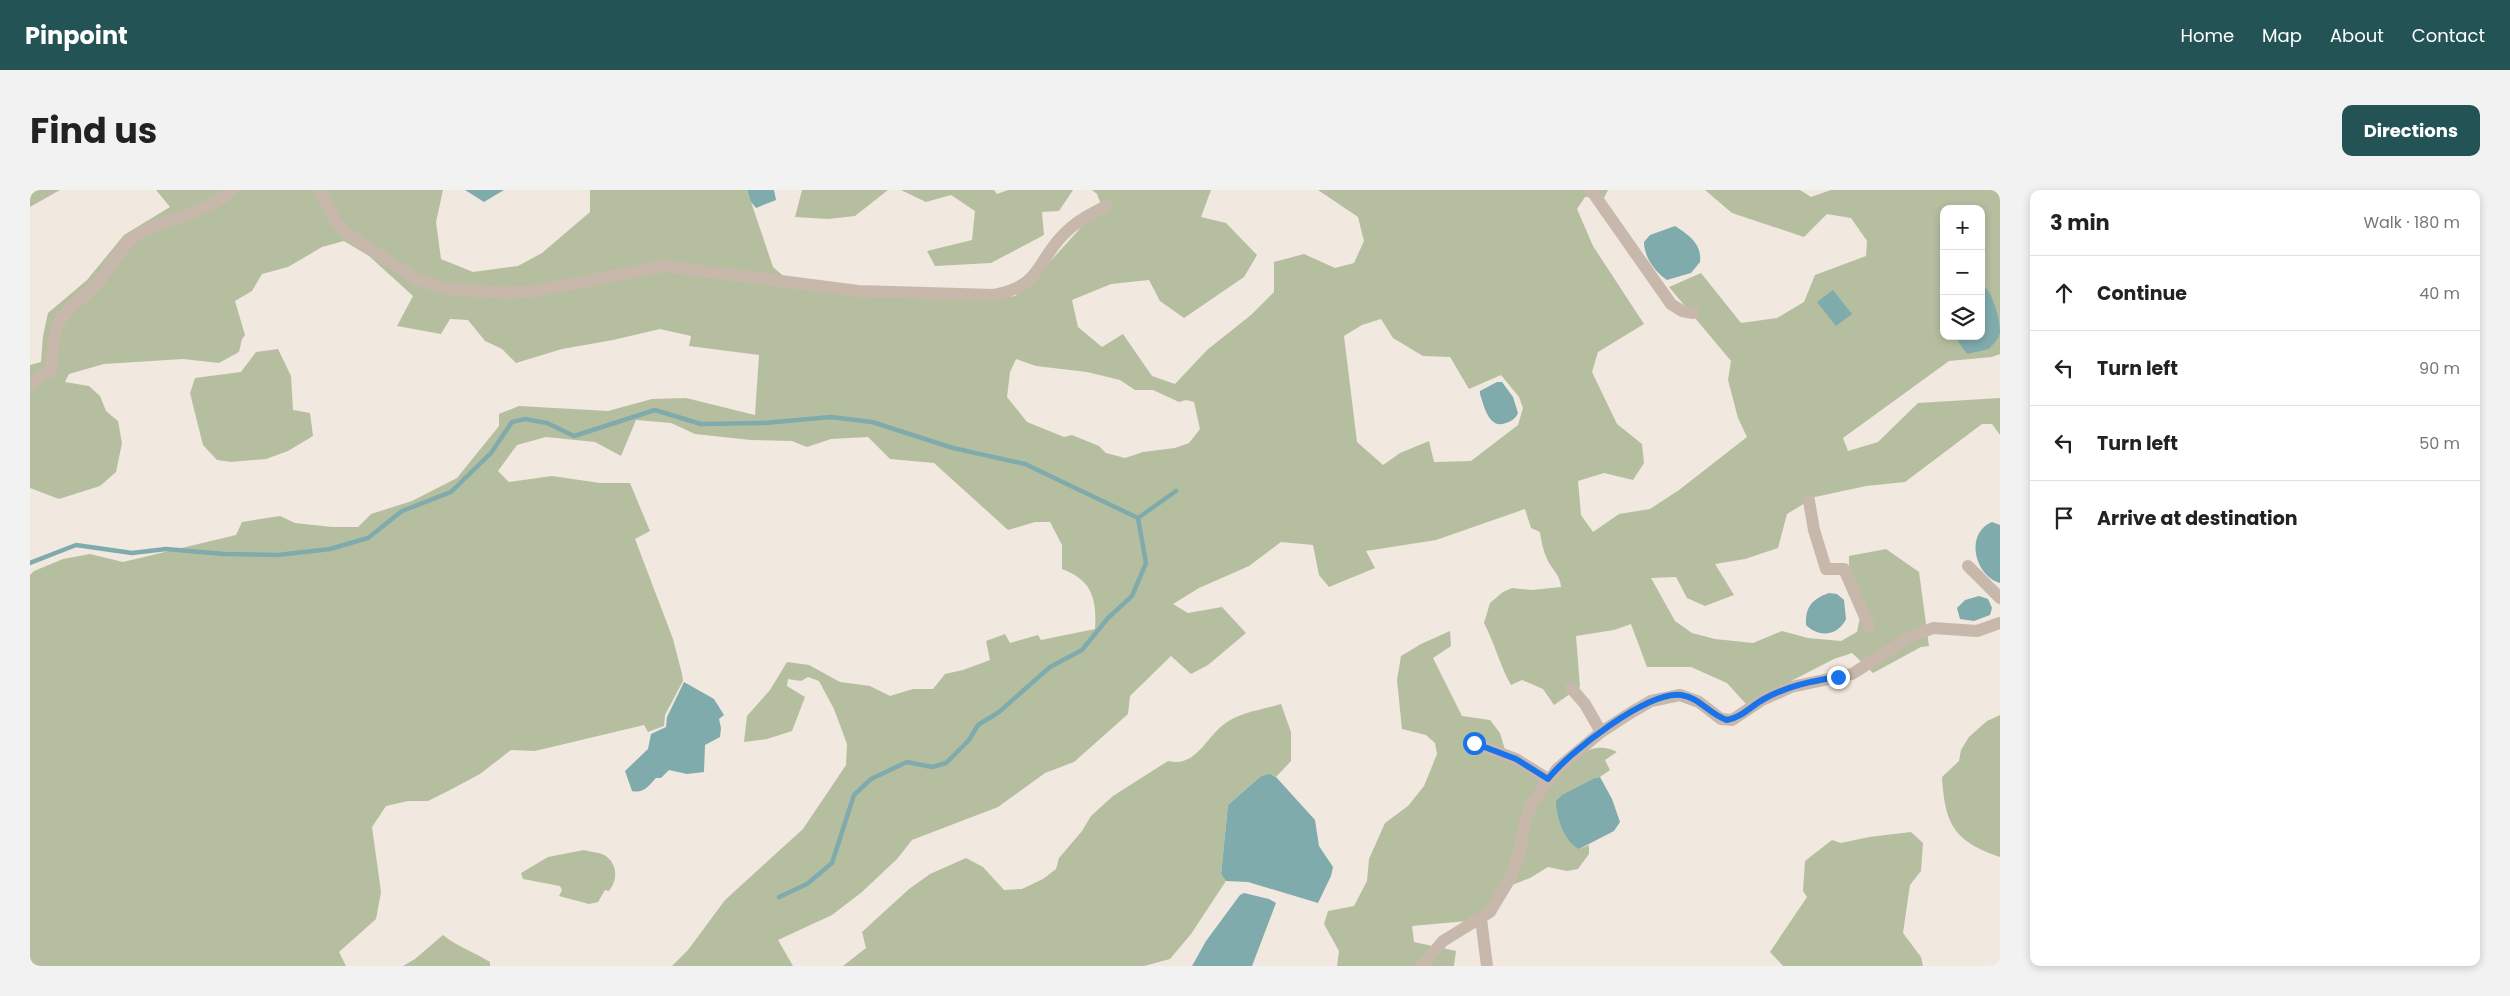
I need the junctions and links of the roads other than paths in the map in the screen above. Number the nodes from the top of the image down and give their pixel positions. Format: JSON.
{"nodes":[{"id":1,"x":232,"y":190,"type":"edge"},
{"id":2,"x":319,"y":190,"type":"edge"},
{"id":3,"x":1591,"y":190,"type":"edge"},
{"id":4,"x":1106,"y":206,"type":"dead end"},
{"id":5,"x":1693,"y":313,"type":"dead end"},
{"id":6,"x":30,"y":384,"type":"edge"},
{"id":7,"x":1808,"y":501,"type":"dead end"},
{"id":8,"x":1968,"y":566,"type":"dead end"},
{"id":9,"x":2000,"y":598,"type":"edge"},
{"id":10,"x":2000,"y":623,"type":"edge"},
{"id":11,"x":1869,"y":626,"type":"dead end"},
{"id":12,"x":1571,"y":688,"type":"dead end"},
{"id":13,"x":1602,"y":732,"type":"junction"},
{"id":14,"x":1474,"y":743,"type":"dead end"},
{"id":15,"x":1548,"y":779,"type":"junction"},
{"id":16,"x":1480,"y":919,"type":"junction"},
{"id":17,"x":1422,"y":966,"type":"edge"},
{"id":18,"x":1487,"y":966,"type":"edge"}],
"edges":[{"from":1,"to":6,"type":"street"},
{"from":2,"to":4,"type":"street"},
{"from":3,"to":5,"type":"street"},
{"from":7,"to":11,"type":"street"},
{"from":8,"to":9,"type":"street"},
{"from":10,"to":13,"type":"street"},
{"from":12,"to":13,"type":"street"},
{"from":13,"to":15,"type":"street"},
{"from":14,"to":15,"type":"street"},
{"from":15,"to":16,"type":"street"},
{"from":16,"to":17,"type":"street"},
{"from":16,"to":18,"type":"street"}]}
